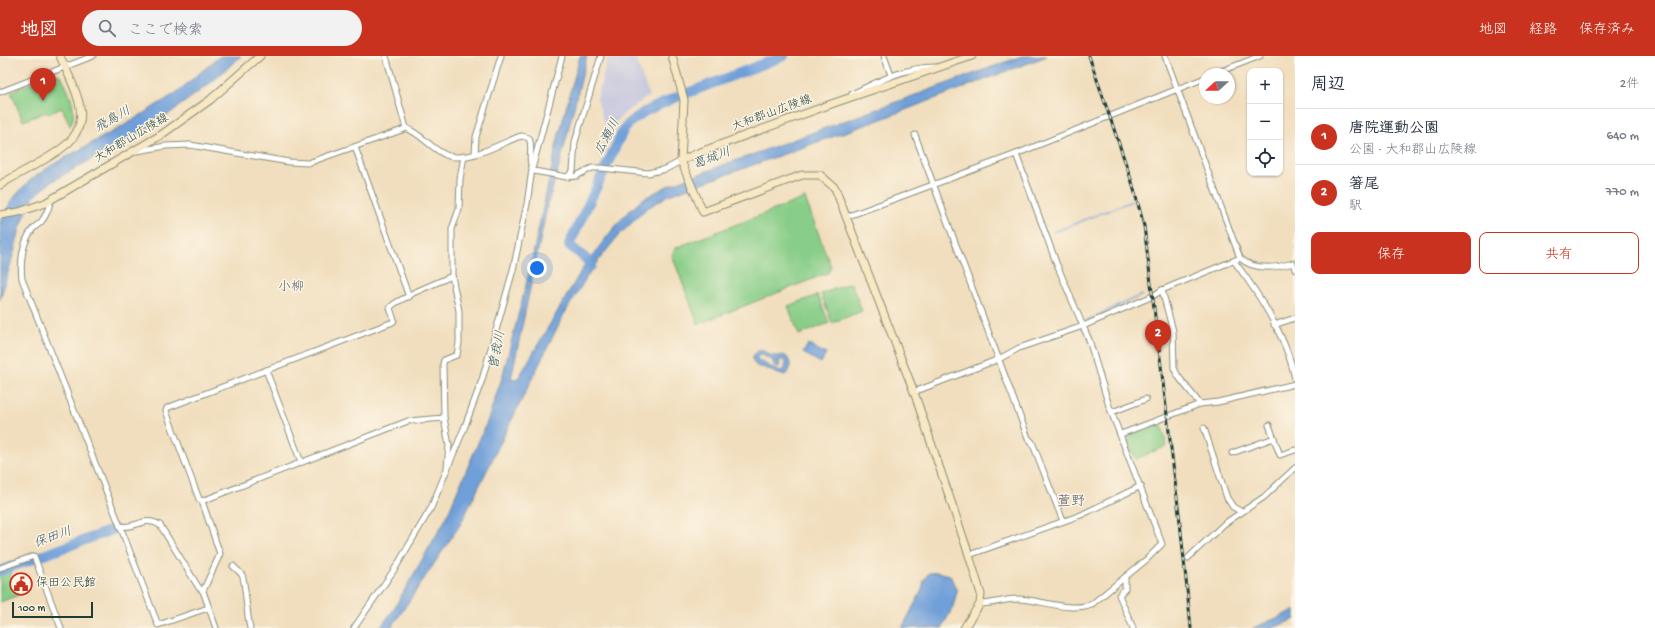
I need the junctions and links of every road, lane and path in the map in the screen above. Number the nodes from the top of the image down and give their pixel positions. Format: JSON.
{"nodes":[{"id":1,"x":60,"y":56,"type":"edge"},
{"id":2,"x":92,"y":56,"type":"edge"},
{"id":3,"x":260,"y":56,"type":"edge"},
{"id":4,"x":386,"y":56,"type":"edge"},
{"id":5,"x":501,"y":56,"type":"edge"},
{"id":6,"x":562,"y":56,"type":"edge"},
{"id":7,"x":601,"y":56,"type":"edge"},
{"id":8,"x":672,"y":56,"type":"edge"},
{"id":9,"x":884,"y":56,"type":"edge"},
{"id":10,"x":972,"y":56,"type":"edge"},
{"id":11,"x":1165,"y":56,"type":"edge"},
{"id":12,"x":1260,"y":56,"type":"edge"},
{"id":13,"x":65,"y":66,"type":"junction"},
{"id":14,"x":944,"y":67,"type":"junction"},
{"id":15,"x":1229,"y":68,"type":"edge"},
{"id":16,"x":891,"y":75,"type":"junction"},
{"id":17,"x":1199,"y":80,"type":"edge"},
{"id":18,"x":1178,"y":89,"type":"junction"},
{"id":19,"x":0,"y":92,"type":"edge"},
{"id":20,"x":834,"y":103,"type":"junction"},
{"id":21,"x":406,"y":128,"type":"junction"},
{"id":22,"x":161,"y":135,"type":"junction"},
{"id":23,"x":915,"y":135,"type":"dead end"},
{"id":24,"x":166,"y":146,"type":"junction"},
{"id":25,"x":355,"y":147,"type":"junction"},
{"id":26,"x":134,"y":152,"type":"junction"},
{"id":27,"x":475,"y":154,"type":"junction"},
{"id":28,"x":1016,"y":154,"type":"junction"},
{"id":29,"x":464,"y":156,"type":"junction"},
{"id":30,"x":683,"y":164,"type":"junction"},
{"id":31,"x":533,"y":170,"type":"junction"},
{"id":32,"x":567,"y":177,"type":"junction"},
{"id":33,"x":934,"y":184,"type":"junction"},
{"id":34,"x":0,"y":185,"type":"edge"},
{"id":35,"x":51,"y":199,"type":"junction"},
{"id":36,"x":0,"y":215,"type":"edge"},
{"id":37,"x":846,"y":217,"type":"junction"},
{"id":38,"x":1240,"y":258,"type":"junction"},
{"id":39,"x":1234,"y":260,"type":"junction"},
{"id":40,"x":1294,"y":262,"type":"edge"},
{"id":41,"x":1295,"y":269,"type":"edge"},
{"id":42,"x":452,"y":276,"type":"junction"},
{"id":43,"x":1162,"y":290,"type":"junction"},
{"id":44,"x":409,"y":297,"type":"junction"},
{"id":45,"x":1295,"y":318,"type":"edge"},
{"id":46,"x":1274,"y":325,"type":"junction"},
{"id":47,"x":1083,"y":326,"type":"junction"},
{"id":48,"x":999,"y":359,"type":"junction"},
{"id":49,"x":266,"y":370,"type":"junction"},
{"id":50,"x":1295,"y":379,"type":"edge"},
{"id":51,"x":1295,"y":384,"type":"edge"},
{"id":52,"x":914,"y":392,"type":"junction"},
{"id":53,"x":1146,"y":398,"type":"dead end"},
{"id":54,"x":1200,"y":404,"type":"junction"},
{"id":55,"x":1112,"y":412,"type":"junction"},
{"id":56,"x":444,"y":418,"type":"junction"},
{"id":57,"x":1269,"y":425,"type":"dead end"},
{"id":58,"x":1204,"y":428,"type":"dead end"},
{"id":59,"x":1121,"y":434,"type":"junction"},
{"id":60,"x":1274,"y":438,"type":"junction"},
{"id":61,"x":1295,"y":450,"type":"edge"},
{"id":62,"x":1232,"y":453,"type":"dead end"},
{"id":63,"x":302,"y":462,"type":"junction"},
{"id":64,"x":1295,"y":468,"type":"edge"},
{"id":65,"x":447,"y":469,"type":"junction"},
{"id":66,"x":1141,"y":486,"type":"junction"},
{"id":67,"x":202,"y":500,"type":"junction"},
{"id":68,"x":1242,"y":512,"type":"junction"},
{"id":69,"x":1063,"y":521,"type":"junction"},
{"id":70,"x":120,"y":526,"type":"junction"},
{"id":71,"x":970,"y":555,"type":"junction"},
{"id":72,"x":1188,"y":558,"type":"dead end"},
{"id":73,"x":233,"y":566,"type":"dead end"},
{"id":74,"x":0,"y":568,"type":"edge"},
{"id":75,"x":1125,"y":577,"type":"junction"},
{"id":76,"x":203,"y":591,"type":"junction"},
{"id":77,"x":980,"y":604,"type":"junction"},
{"id":78,"x":208,"y":608,"type":"junction"},
{"id":79,"x":61,"y":628,"type":"edge"},
{"id":80,"x":216,"y":628,"type":"edge"},
{"id":81,"x":250,"y":628,"type":"edge"},
{"id":82,"x":354,"y":628,"type":"edge"},
{"id":83,"x":964,"y":628,"type":"edge"},
{"id":84,"x":1133,"y":628,"type":"edge"}],
"edges":[{"from":1,"to":13,"type":"main road"},
{"from":2,"to":13,"type":"street"},
{"from":3,"to":22,"type":"main road","name":"大和郡山広陵線"},
{"from":4,"to":21,"type":"street"},
{"from":5,"to":27,"type":"street"},
{"from":6,"to":31,"type":"street"},
{"from":7,"to":32,"type":"street"},
{"from":8,"to":30,"type":"main road"},
{"from":9,"to":16,"type":"street"},
{"from":10,"to":14,"type":"main road","name":"大和郡山広陵線"},
{"from":11,"to":18,"type":"street"},
{"from":12,"to":15,"type":"street"},
{"from":13,"to":19,"type":"street"},
{"from":13,"to":34,"type":"main road"},
{"from":14,"to":16,"type":"street"},
{"from":14,"to":20,"type":"main road","name":"大和郡山広陵線"},
{"from":16,"to":20,"type":"street"},
{"from":17,"to":18,"type":"street"},
{"from":18,"to":28,"type":"street"},
{"from":18,"to":38,"type":"street"},
{"from":20,"to":30,"type":"main road","name":"大和郡山広陵線"},
{"from":21,"to":25,"type":"street"},
{"from":21,"to":29,"type":"street"},
{"from":22,"to":24,"type":"street"},
{"from":22,"to":26,"type":"main road","name":"大和郡山広陵線"},
{"from":23,"to":33,"type":"street"},
{"from":24,"to":25,"type":"street"},
{"from":24,"to":26,"type":"street"},
{"from":25,"to":44,"type":"street"},
{"from":26,"to":35,"type":"main road","name":"大和郡山広陵線"},
{"from":27,"to":29,"type":"street"},
{"from":27,"to":31,"type":"street"},
{"from":28,"to":33,"type":"street"},
{"from":28,"to":47,"type":"street"},
{"from":29,"to":42,"type":"street"},
{"from":30,"to":32,"type":"street"},
{"from":30,"to":37,"type":"main road"},
{"from":31,"to":32,"type":"street"},
{"from":31,"to":65,"type":"street"},
{"from":33,"to":37,"type":"street"},
{"from":33,"to":48,"type":"street"},
{"from":35,"to":36,"type":"main road","name":"大和郡山広陵線"},
{"from":35,"to":70,"type":"street"},
{"from":37,"to":52,"type":"main road"},
{"from":38,"to":39,"type":"street"},
{"from":38,"to":40,"type":"street"},
{"from":39,"to":43,"type":"street"},
{"from":39,"to":46,"type":"street"},
{"from":40,"to":41,"type":"street"},
{"from":42,"to":44,"type":"street"},
{"from":42,"to":56,"type":"street"},
{"from":43,"to":47,"type":"street"},
{"from":43,"to":54,"type":"street"},
{"from":44,"to":49,"type":"street"},
{"from":45,"to":46,"type":"street"},
{"from":46,"to":50,"type":"street"},
{"from":47,"to":48,"type":"street"},
{"from":47,"to":55,"type":"street"},
{"from":48,"to":52,"type":"street"},
{"from":48,"to":69,"type":"street"},
{"from":49,"to":63,"type":"street"},
{"from":49,"to":67,"type":"street"},
{"from":51,"to":54,"type":"street"},
{"from":52,"to":71,"type":"main road"},
{"from":53,"to":55,"type":"street"},
{"from":54,"to":59,"type":"street"},
{"from":55,"to":59,"type":"street"},
{"from":56,"to":63,"type":"street"},
{"from":56,"to":65,"type":"street"},
{"from":57,"to":60,"type":"street"},
{"from":58,"to":68,"type":"street"},
{"from":59,"to":66,"type":"street"},
{"from":60,"to":61,"type":"street"},
{"from":60,"to":62,"type":"street"},
{"from":63,"to":67,"type":"street"},
{"from":64,"to":68,"type":"street"},
{"from":65,"to":82,"type":"street"},
{"from":66,"to":69,"type":"street"},
{"from":66,"to":75,"type":"street"},
{"from":67,"to":76,"type":"street"},
{"from":68,"to":72,"type":"street"},
{"from":69,"to":71,"type":"street"},
{"from":70,"to":76,"type":"street"},
{"from":70,"to":78,"type":"street"},
{"from":71,"to":77,"type":"main road"},
{"from":73,"to":81,"type":"street"},
{"from":74,"to":79,"type":"street"},
{"from":75,"to":77,"type":"street"},
{"from":75,"to":84,"type":"street"},
{"from":76,"to":78,"type":"street"},
{"from":77,"to":83,"type":"main road"},
{"from":78,"to":80,"type":"street"}]}
